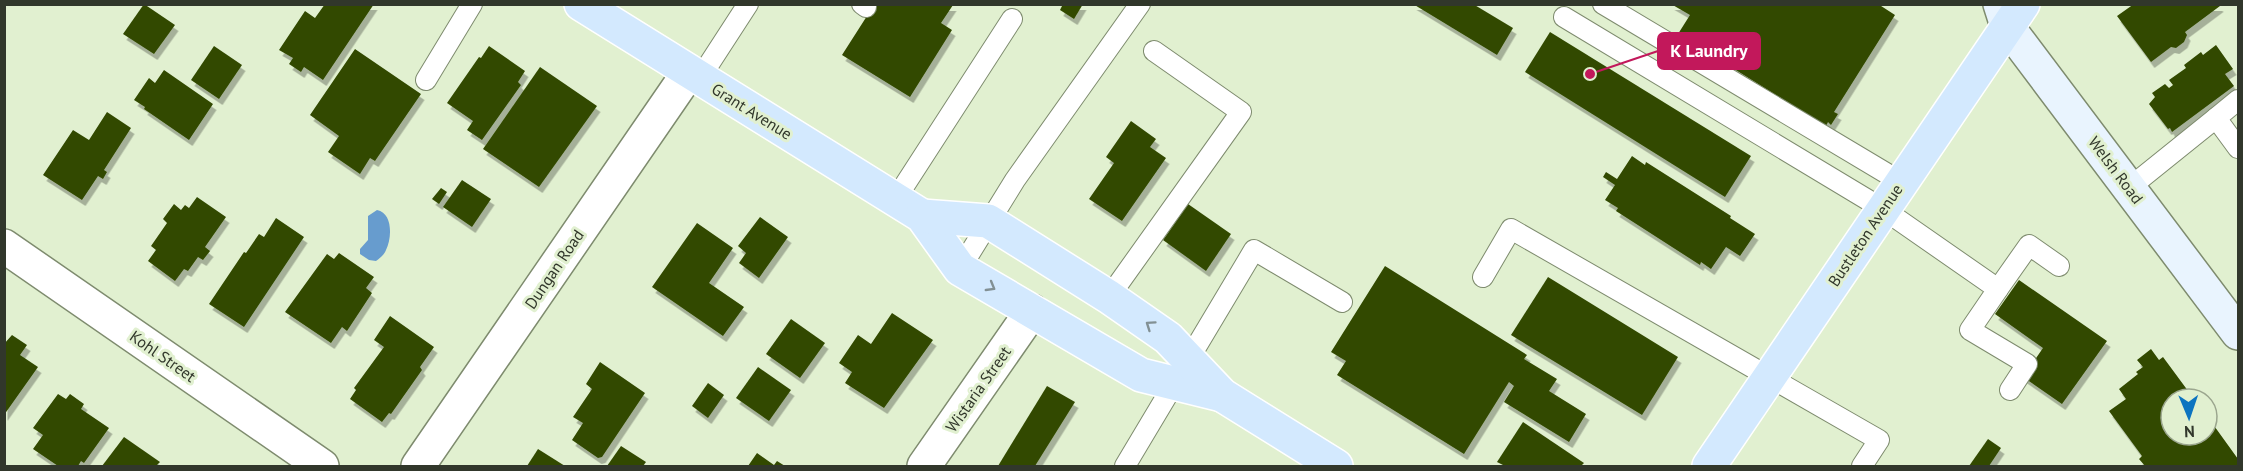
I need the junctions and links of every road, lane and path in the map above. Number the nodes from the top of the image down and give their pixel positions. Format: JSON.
{"nodes":[{"id":1,"x":472,"y":4,"type":"edge"},
{"id":2,"x":581,"y":4,"type":"edge"},
{"id":3,"x":748,"y":4,"type":"edge"},
{"id":4,"x":1140,"y":4,"type":"edge"},
{"id":5,"x":1603,"y":4,"type":"edge"},
{"id":6,"x":2010,"y":12,"type":"edge"},
{"id":7,"x":1564,"y":17,"type":"dead end"},
{"id":8,"x":1012,"y":19,"type":"dead end"},
{"id":9,"x":1154,"y":51,"type":"dead end"},
{"id":10,"x":694,"y":75,"type":"junction"},
{"id":11,"x":426,"y":80,"type":"dead end"},
{"id":12,"x":2238,"y":100,"type":"edge"},
{"id":13,"x":2216,"y":118,"type":"junction"},
{"id":14,"x":2238,"y":148,"type":"edge"},
{"id":15,"x":2129,"y":188,"type":"junction"},
{"id":16,"x":1892,"y":195,"type":"junction"},
{"id":17,"x":909,"y":208,"type":"junction"},
{"id":18,"x":988,"y":220,"type":"junction"},
{"id":19,"x":4,"y":246,"type":"edge"},
{"id":20,"x":2059,"y":266,"type":"dead end"},
{"id":21,"x":960,"y":269,"type":"junction"},
{"id":22,"x":1483,"y":277,"type":"dead end"},
{"id":23,"x":1998,"y":289,"type":"junction"},
{"id":24,"x":1109,"y":297,"type":"junction"},
{"id":25,"x":1342,"y":302,"type":"dead end"},
{"id":26,"x":1032,"y":311,"type":"junction"},
{"id":27,"x":2238,"y":333,"type":"edge"},
{"id":28,"x":1181,"y":372,"type":"junction"},
{"id":29,"x":1770,"y":376,"type":"junction"},
{"id":30,"x":2010,"y":390,"type":"dead end"},
{"id":31,"x":1320,"y":462,"type":"edge"},
{"id":32,"x":322,"y":466,"type":"edge"},
{"id":33,"x":418,"y":466,"type":"edge"},
{"id":34,"x":924,"y":466,"type":"edge"},
{"id":35,"x":1125,"y":466,"type":"edge"},
{"id":36,"x":1709,"y":466,"type":"edge"},
{"id":37,"x":1862,"y":466,"type":"edge"}],
"edges":[{"from":1,"to":11,"type":"lane"},
{"from":2,"to":10,"type":"main road","name":"Grant Avenue"},
{"from":3,"to":10,"type":"lane"},
{"from":4,"to":18,"type":"lane"},
{"from":5,"to":16,"type":"lane"},
{"from":6,"to":15,"type":"main road","name":"Welsh Road"},
{"from":6,"to":16,"type":"main road","name":"Bustleton Avenue"},
{"from":7,"to":16,"type":"lane"},
{"from":8,"to":17,"type":"lane"},
{"from":9,"to":24,"type":"lane"},
{"from":10,"to":17,"type":"main road","name":"Grant Avenue"},
{"from":10,"to":33,"type":"street","name":"Dungan Road"},
{"from":12,"to":13,"type":"lane"},
{"from":13,"to":14,"type":"lane"},
{"from":13,"to":15,"type":"lane"},
{"from":15,"to":27,"type":"main road","name":"Welsh Road"},
{"from":16,"to":23,"type":"lane"},
{"from":16,"to":29,"type":"main road","name":"Bustleton Avenue"},
{"from":17,"to":18,"type":"main road","name":"Grant Avenue"},
{"from":17,"to":21,"type":"main road","name":"Grant Avenue"},
{"from":18,"to":21,"type":"lane"},
{"from":18,"to":24,"type":"main road","name":"Grant Avenue"},
{"from":19,"to":32,"type":"street","name":"Kohl Street"},
{"from":20,"to":23,"type":"lane"},
{"from":21,"to":26,"type":"main road","name":"Grant Avenue","one_way":true},
{"from":22,"to":29,"type":"lane"},
{"from":23,"to":30,"type":"lane"},
{"from":28,"to":24,"type":"main road","name":"Grant Avenue","one_way":true},
{"from":25,"to":28,"type":"lane"},
{"from":26,"to":28,"type":"main road","name":"Grant Avenue"},
{"from":26,"to":34,"type":"street","name":"Wistaria Street"},
{"from":28,"to":31,"type":"main road","name":"Grant Avenue"},
{"from":28,"to":35,"type":"lane"},
{"from":29,"to":36,"type":"main road","name":"Bustleton Avenue"},
{"from":29,"to":37,"type":"lane"}]}
